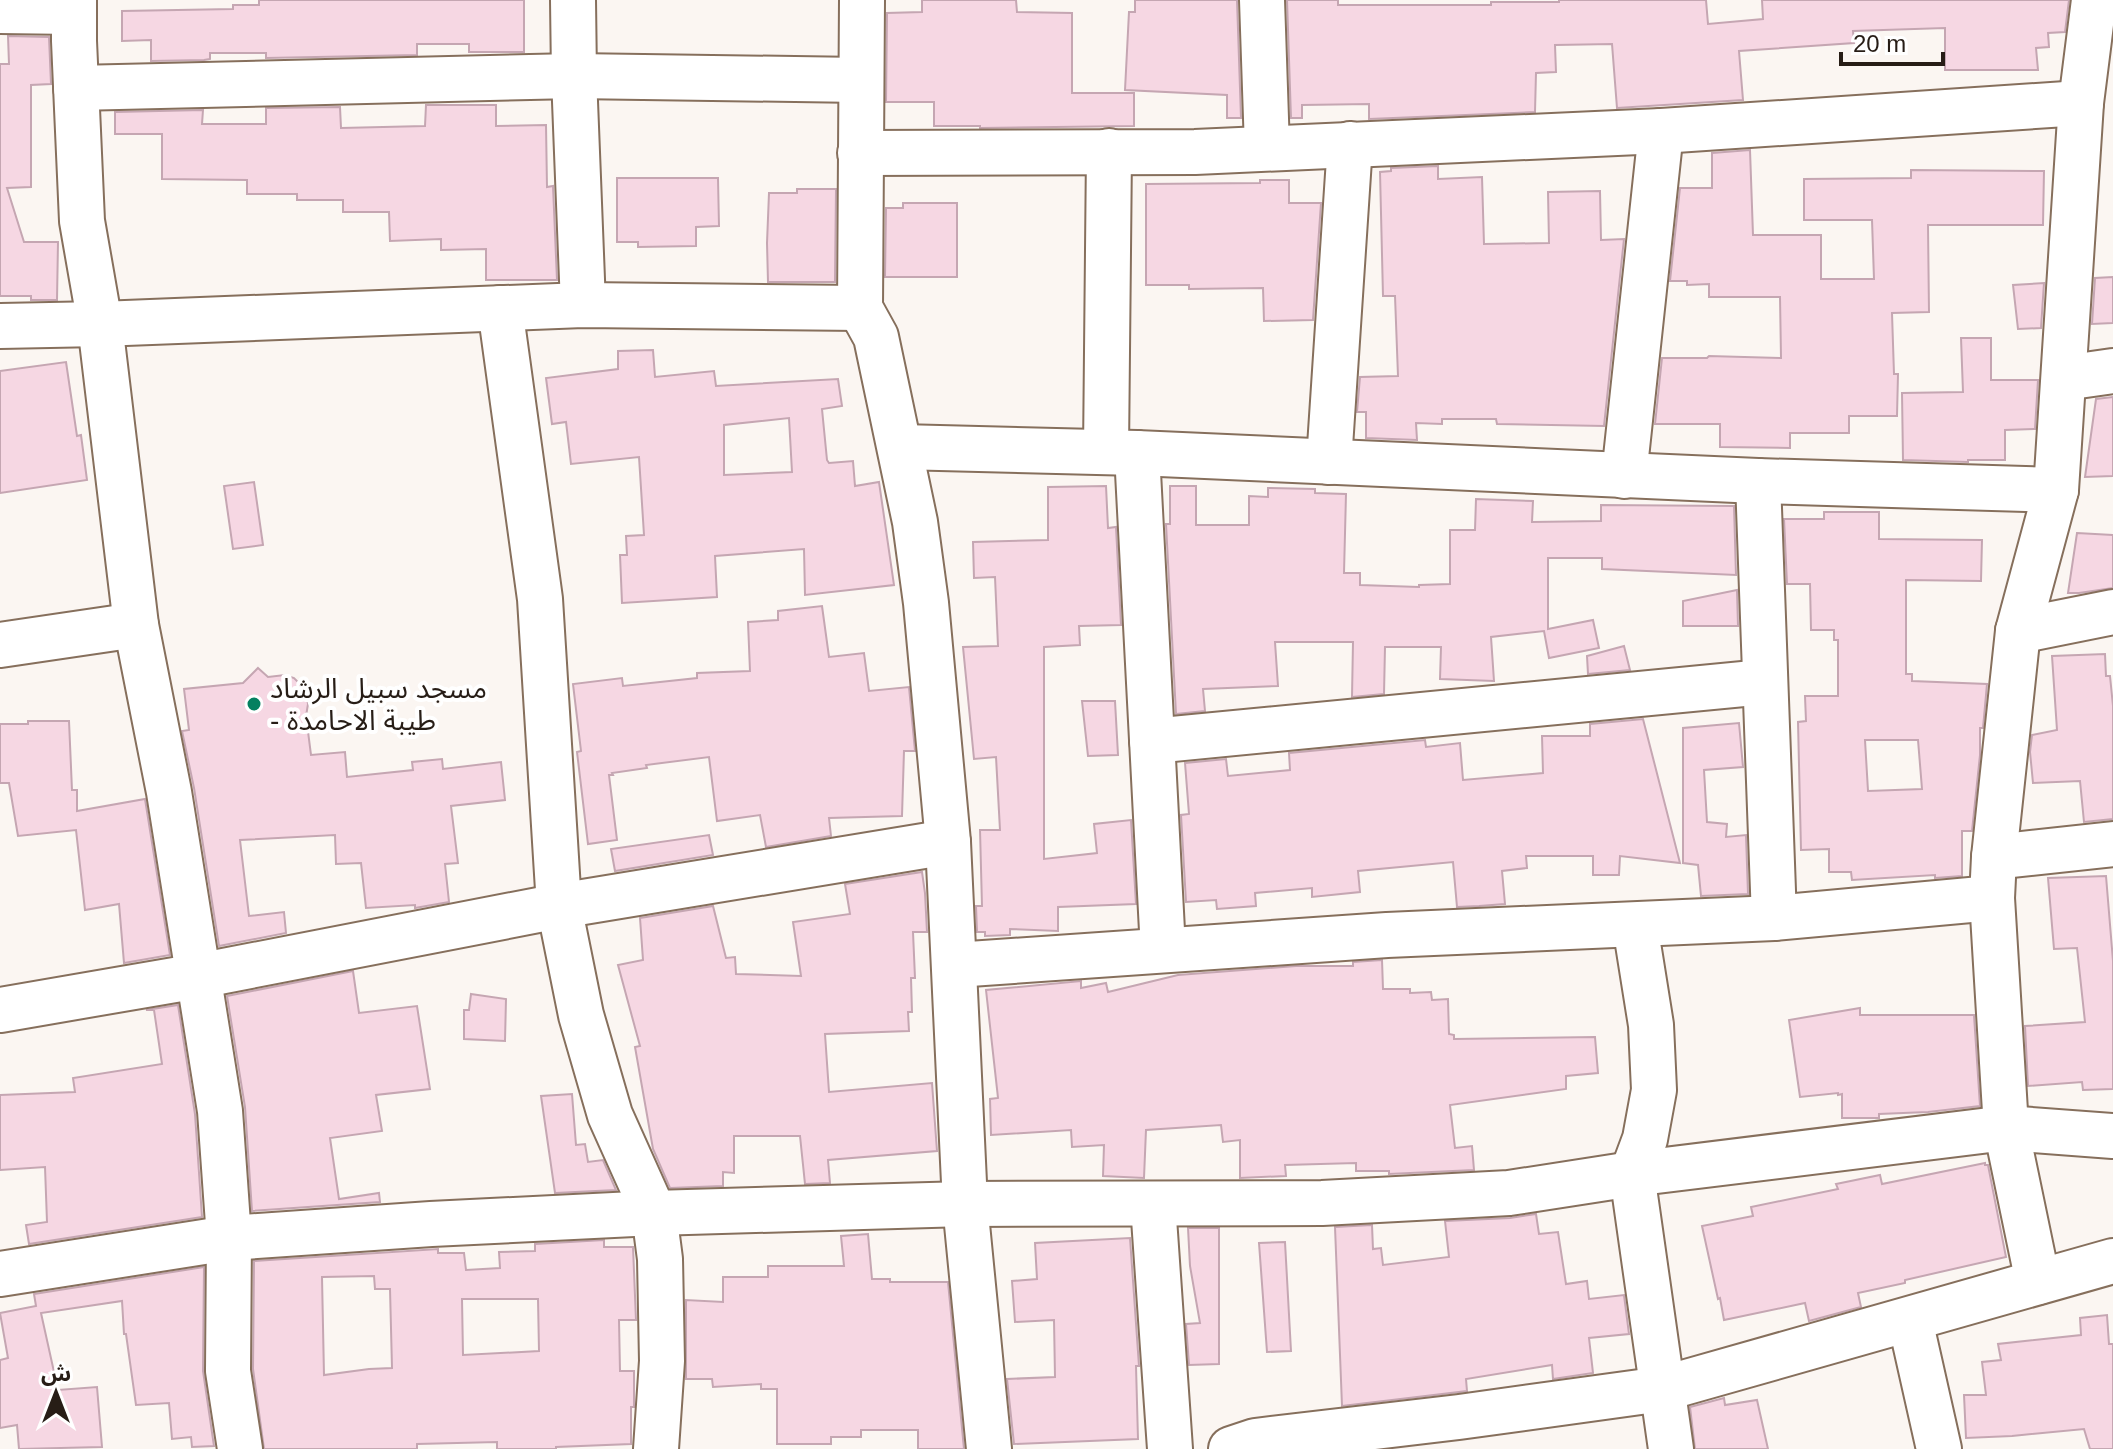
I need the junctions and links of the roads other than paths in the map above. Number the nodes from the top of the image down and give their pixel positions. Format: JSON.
{"nodes":[{"id":1,"x":573,"y":0,"type":"edge"},
{"id":2,"x":862,"y":0,"type":"edge"},
{"id":3,"x":1262,"y":0,"type":"edge"},
{"id":4,"x":2094,"y":0,"type":"edge"},
{"id":5,"x":74,"y":6,"type":"edge"},
{"id":6,"x":0,"y":11,"type":"edge"},
{"id":7,"x":574,"y":76,"type":"junction"},
{"id":8,"x":861,"y":80,"type":"junction"},
{"id":9,"x":76,"y":88,"type":"junction"},
{"id":10,"x":2081,"y":103,"type":"junction"},
{"id":11,"x":1661,"y":131,"type":"junction"},
{"id":12,"x":1350,"y":144,"type":"junction"},
{"id":13,"x":1267,"y":148,"type":"junction"},
{"id":14,"x":1109,"y":151,"type":"junction"},
{"id":15,"x":860,"y":153,"type":"junction"},
{"id":16,"x":583,"y":305,"type":"junction"},
{"id":17,"x":500,"y":308,"type":"junction"},
{"id":18,"x":860,"y":308,"type":"junction"},
{"id":19,"x":100,"y":324,"type":"junction"},
{"id":20,"x":0,"y":326,"type":"edge"},
{"id":21,"x":2113,"y":371,"type":"edge"},
{"id":22,"x":2064,"y":378,"type":"junction"},
{"id":23,"x":900,"y":447,"type":"junction"},
{"id":24,"x":1122,"y":453,"type":"junction"},
{"id":25,"x":1329,"y":462,"type":"junction"},
{"id":26,"x":1624,"y":476,"type":"junction"},
{"id":27,"x":1758,"y":481,"type":"junction"},
{"id":28,"x":2056,"y":490,"type":"junction"},
{"id":29,"x":2113,"y":612,"type":"edge"},
{"id":30,"x":136,"y":625,"type":"junction"},
{"id":31,"x":2018,"y":631,"type":"junction"},
{"id":32,"x":0,"y":645,"type":"edge"},
{"id":33,"x":1764,"y":682,"type":"junction"},
{"id":34,"x":1152,"y":741,"type":"junction"},
{"id":35,"x":948,"y":842,"type":"junction"},
{"id":36,"x":2113,"y":844,"type":"edge"},
{"id":37,"x":1993,"y":878,"type":"junction"},
{"id":38,"x":559,"y":906,"type":"junction"},
{"id":39,"x":1774,"y":918,"type":"junction"},
{"id":40,"x":1635,"y":925,"type":"junction"},
{"id":41,"x":1163,"y":950,"type":"junction"},
{"id":42,"x":955,"y":965,"type":"junction"},
{"id":43,"x":198,"y":976,"type":"junction"},
{"id":44,"x":0,"y":1010,"type":"edge"},
{"id":45,"x":2006,"y":1128,"type":"junction"},
{"id":46,"x":2113,"y":1136,"type":"edge"},
{"id":47,"x":1632,"y":1174,"type":"junction"},
{"id":48,"x":965,"y":1204,"type":"junction"},
{"id":49,"x":1153,"y":1204,"type":"junction"},
{"id":50,"x":654,"y":1213,"type":"junction"},
{"id":51,"x":229,"y":1238,"type":"junction"},
{"id":52,"x":2113,"y":1261,"type":"edge"},
{"id":53,"x":0,"y":1274,"type":"edge"},
{"id":54,"x":2038,"y":1282,"type":"junction"},
{"id":55,"x":1910,"y":1320,"type":"junction"},
{"id":56,"x":1662,"y":1389,"type":"junction"},
{"id":57,"x":240,"y":1449,"type":"edge"},
{"id":58,"x":656,"y":1449,"type":"edge"},
{"id":59,"x":989,"y":1449,"type":"edge"},
{"id":60,"x":1170,"y":1449,"type":"edge"},
{"id":61,"x":1231,"y":1449,"type":"edge"},
{"id":62,"x":1671,"y":1449,"type":"edge"},
{"id":63,"x":1939,"y":1449,"type":"edge"}],
"edges":[{"from":1,"to":7,"type":"street"},
{"from":2,"to":8,"type":"street"},
{"from":3,"to":13,"type":"street"},
{"from":4,"to":10,"type":"street"},
{"from":5,"to":6,"type":"street"},
{"from":5,"to":9,"type":"street"},
{"from":7,"to":8,"type":"street"},
{"from":7,"to":9,"type":"street"},
{"from":7,"to":16,"type":"street"},
{"from":8,"to":15,"type":"street"},
{"from":9,"to":19,"type":"street"},
{"from":10,"to":11,"type":"street"},
{"from":10,"to":22,"type":"street"},
{"from":11,"to":12,"type":"street"},
{"from":11,"to":26,"type":"street"},
{"from":12,"to":13,"type":"street"},
{"from":12,"to":25,"type":"street"},
{"from":13,"to":14,"type":"street"},
{"from":14,"to":15,"type":"street"},
{"from":14,"to":24,"type":"street"},
{"from":15,"to":18,"type":"street"},
{"from":16,"to":17,"type":"street"},
{"from":16,"to":18,"type":"street"},
{"from":17,"to":19,"type":"street"},
{"from":17,"to":38,"type":"street"},
{"from":18,"to":23,"type":"street"},
{"from":19,"to":20,"type":"street"},
{"from":19,"to":30,"type":"street"},
{"from":21,"to":22,"type":"street"},
{"from":22,"to":28,"type":"street"},
{"from":23,"to":24,"type":"street"},
{"from":23,"to":35,"type":"street"},
{"from":24,"to":25,"type":"street"},
{"from":24,"to":34,"type":"street"},
{"from":25,"to":26,"type":"street"},
{"from":26,"to":27,"type":"street"},
{"from":27,"to":28,"type":"street"},
{"from":27,"to":33,"type":"street"},
{"from":28,"to":31,"type":"street"},
{"from":29,"to":31,"type":"street"},
{"from":30,"to":32,"type":"street"},
{"from":30,"to":43,"type":"street"},
{"from":31,"to":37,"type":"street"},
{"from":33,"to":34,"type":"street"},
{"from":33,"to":39,"type":"street"},
{"from":34,"to":41,"type":"street"},
{"from":35,"to":38,"type":"street"},
{"from":35,"to":42,"type":"street"},
{"from":36,"to":37,"type":"street"},
{"from":37,"to":39,"type":"street"},
{"from":37,"to":45,"type":"street"},
{"from":38,"to":43,"type":"street"},
{"from":38,"to":50,"type":"street"},
{"from":39,"to":40,"type":"street"},
{"from":40,"to":41,"type":"street"},
{"from":40,"to":47,"type":"street"},
{"from":41,"to":42,"type":"street"},
{"from":42,"to":48,"type":"street"},
{"from":43,"to":44,"type":"street"},
{"from":43,"to":51,"type":"street"},
{"from":45,"to":46,"type":"street"},
{"from":45,"to":47,"type":"street"},
{"from":45,"to":54,"type":"street"},
{"from":47,"to":49,"type":"street"},
{"from":47,"to":56,"type":"street"},
{"from":48,"to":49,"type":"street"},
{"from":48,"to":50,"type":"street"},
{"from":48,"to":59,"type":"street"},
{"from":49,"to":60,"type":"street"},
{"from":50,"to":51,"type":"street"},
{"from":50,"to":58,"type":"street"},
{"from":51,"to":53,"type":"street"},
{"from":51,"to":57,"type":"street"},
{"from":52,"to":54,"type":"street"},
{"from":54,"to":55,"type":"street"},
{"from":55,"to":56,"type":"street"},
{"from":55,"to":63,"type":"street"},
{"from":56,"to":61,"type":"street"},
{"from":56,"to":62,"type":"street"}]}
